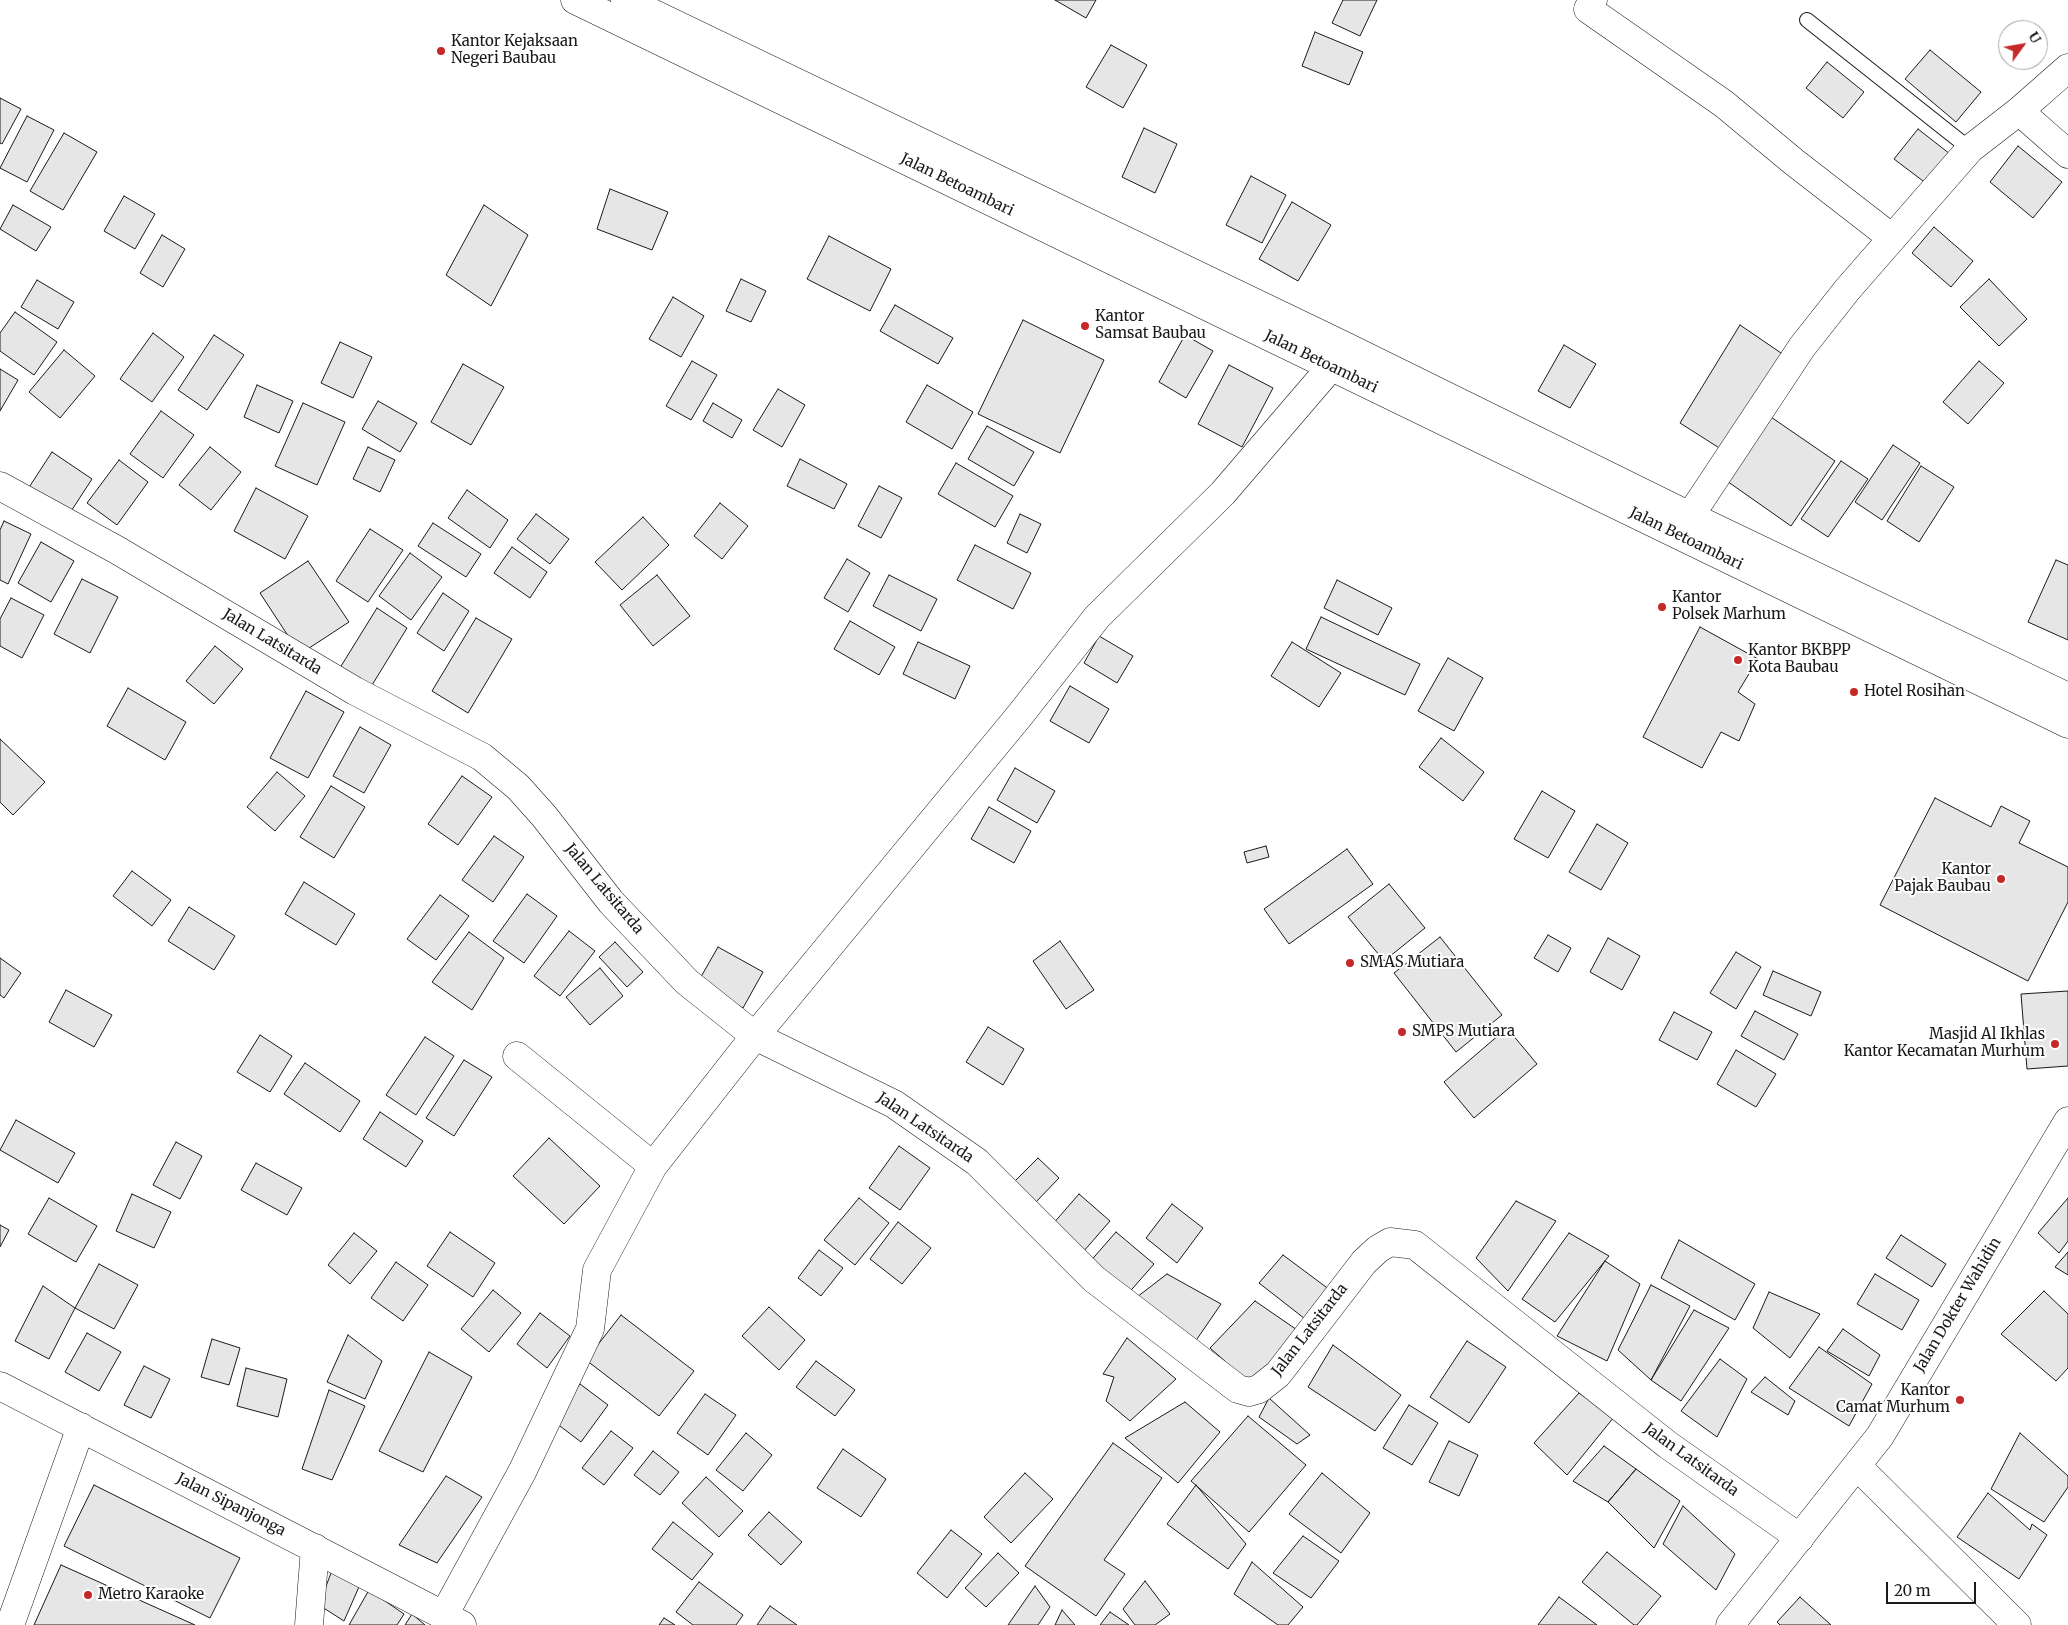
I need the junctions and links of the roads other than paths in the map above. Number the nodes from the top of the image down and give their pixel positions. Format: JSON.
{"nodes":[{"id":1,"x":575,"y":0,"type":"edge"},
{"id":2,"x":625,"y":0,"type":"edge"},
{"id":3,"x":1593,"y":0,"type":"edge"},
{"id":4,"x":1807,"y":20,"type":"dead end"},
{"id":5,"x":2068,"y":68,"type":"edge"},
{"id":6,"x":2019,"y":111,"type":"junction"},
{"id":7,"x":1970,"y":149,"type":"junction"},
{"id":8,"x":2068,"y":154,"type":"edge"},
{"id":9,"x":956,"y":172,"type":"junction"},
{"id":10,"x":1892,"y":238,"type":"junction"},
{"id":11,"x":1331,"y":367,"type":"junction"},
{"id":12,"x":0,"y":486,"type":"edge"},
{"id":13,"x":1690,"y":516,"type":"junction"},
{"id":14,"x":2068,"y":697,"type":"edge"},
{"id":15,"x":2068,"y":724,"type":"edge"},
{"id":16,"x":755,"y":1036,"type":"junction"},
{"id":17,"x":517,"y":1056,"type":"dead end"},
{"id":18,"x":2068,"y":1121,"type":"edge"},
{"id":19,"x":653,"y":1166,"type":"junction"},
{"id":20,"x":0,"y":1386,"type":"edge"},
{"id":21,"x":81,"y":1427,"type":"junction"},
{"id":22,"x":1856,"y":1466,"type":"junction"},
{"id":23,"x":1800,"y":1538,"type":"junction"},
{"id":24,"x":315,"y":1548,"type":"junction"},
{"id":25,"x":453,"y":1620,"type":"edge"},
{"id":26,"x":10,"y":1625,"type":"edge"},
{"id":27,"x":309,"y":1625,"type":"edge"},
{"id":28,"x":1730,"y":1625,"type":"edge"},
{"id":29,"x":2017,"y":1625,"type":"edge"}],
"edges":[{"from":1,"to":9,"type":"street","name":"Jalan Betoambari"},
{"from":2,"to":9,"type":"street","name":"Jalan Betoambari"},
{"from":3,"to":10,"type":"street"},
{"from":4,"to":7,"type":"lane"},
{"from":5,"to":6,"type":"street"},
{"from":6,"to":7,"type":"street"},
{"from":6,"to":8,"type":"street"},
{"from":7,"to":10,"type":"street"},
{"from":9,"to":11,"type":"street","name":"Jalan Betoambari"},
{"from":9,"to":13,"type":"street","name":"Jalan Betoambari"},
{"from":10,"to":13,"type":"street"},
{"from":11,"to":15,"type":"street","name":"Jalan Betoambari"},
{"from":11,"to":16,"type":"street"},
{"from":12,"to":16,"type":"street","name":"Jalan Latsitarda"},
{"from":13,"to":14,"type":"street","name":"Jalan Betoambari"},
{"from":16,"to":19,"type":"street"},
{"from":16,"to":23,"type":"street","name":"Jalan Latsitarda"},
{"from":17,"to":19,"type":"street"},
{"from":18,"to":22,"type":"street","name":"Jalan Dokter Wahidin"},
{"from":19,"to":25,"type":"street"},
{"from":20,"to":21,"type":"street","name":"Jalan Sipanjonga"},
{"from":21,"to":24,"type":"street","name":"Jalan Sipanjonga"},
{"from":21,"to":26,"type":"street"},
{"from":22,"to":23,"type":"street","name":"Jalan Dokter Wahidin"},
{"from":22,"to":29,"type":"street"},
{"from":23,"to":28,"type":"street","name":"Jalan Dokter Wahidin"},
{"from":24,"to":25,"type":"street","name":"Jalan Sipanjonga"},
{"from":24,"to":27,"type":"street"}]}
